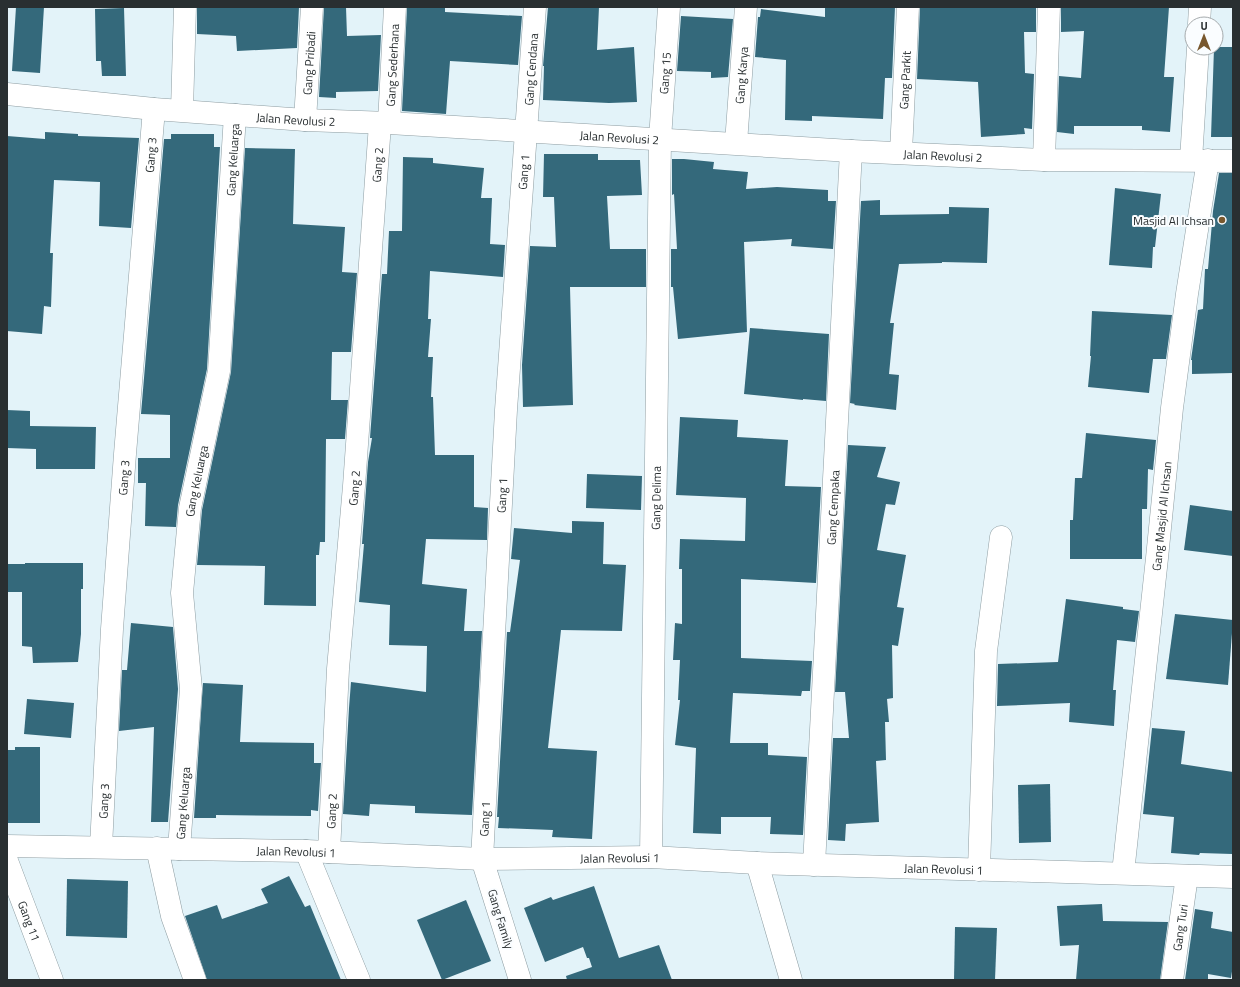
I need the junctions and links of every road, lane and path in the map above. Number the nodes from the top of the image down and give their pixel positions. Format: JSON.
{"nodes":[{"id":1,"x":185,"y":7,"type":"edge"},
{"id":2,"x":312,"y":7,"type":"edge"},
{"id":3,"x":395,"y":7,"type":"edge"},
{"id":4,"x":535,"y":7,"type":"edge"},
{"id":5,"x":669,"y":7,"type":"edge"},
{"id":6,"x":746,"y":7,"type":"edge"},
{"id":7,"x":908,"y":7,"type":"edge"},
{"id":8,"x":1049,"y":7,"type":"edge"},
{"id":9,"x":1198,"y":56,"type":"edge"},
{"id":10,"x":7,"y":94,"type":"edge"},
{"id":11,"x":154,"y":109,"type":"junction"},
{"id":12,"x":182,"y":110,"type":"junction"},
{"id":13,"x":236,"y":115,"type":"junction"},
{"id":14,"x":305,"y":120,"type":"junction"},
{"id":15,"x":385,"y":124,"type":"junction"},
{"id":16,"x":526,"y":131,"type":"junction"},
{"id":17,"x":660,"y":139,"type":"junction"},
{"id":18,"x":736,"y":143,"type":"junction"},
{"id":19,"x":851,"y":151,"type":"junction"},
{"id":20,"x":901,"y":152,"type":"junction"},
{"id":21,"x":1044,"y":160,"type":"junction"},
{"id":22,"x":1199,"y":160,"type":"junction"},
{"id":23,"x":1233,"y":161,"type":"edge"},
{"id":24,"x":1001,"y":537,"type":"dead end"},
{"id":25,"x":7,"y":846,"type":"edge"},
{"id":26,"x":101,"y":847,"type":"junction"},
{"id":27,"x":157,"y":848,"type":"junction"},
{"id":28,"x":179,"y":849,"type":"junction"},
{"id":29,"x":306,"y":852,"type":"junction"},
{"id":30,"x":329,"y":852,"type":"junction"},
{"id":31,"x":651,"y":858,"type":"junction"},
{"id":32,"x":482,"y":859,"type":"junction"},
{"id":33,"x":7,"y":861,"type":"edge"},
{"id":34,"x":757,"y":863,"type":"junction"},
{"id":35,"x":814,"y":865,"type":"junction"},
{"id":36,"x":979,"y":870,"type":"junction"},
{"id":37,"x":1123,"y":873,"type":"junction"},
{"id":38,"x":1187,"y":876,"type":"junction"},
{"id":39,"x":1233,"y":877,"type":"edge"},
{"id":40,"x":52,"y":980,"type":"edge"},
{"id":41,"x":195,"y":980,"type":"edge"},
{"id":42,"x":359,"y":980,"type":"edge"},
{"id":43,"x":520,"y":980,"type":"edge"},
{"id":44,"x":791,"y":980,"type":"edge"},
{"id":45,"x":1172,"y":980,"type":"edge"}],
"edges":[{"from":1,"to":12,"type":"street"},
{"from":2,"to":14,"type":"street","name":"Gang Pribadi"},
{"from":3,"to":15,"type":"street","name":"Gang Sederhana"},
{"from":4,"to":16,"type":"street","name":"Gang Cendana"},
{"from":5,"to":17,"type":"street","name":"Gang 15"},
{"from":6,"to":18,"type":"street","name":"Gang Karya"},
{"from":7,"to":20,"type":"street","name":"Gang Parkit"},
{"from":8,"to":21,"type":"street"},
{"from":9,"to":22,"type":"street","name":"Gang Masjid Al Ichsan"},
{"from":10,"to":11,"type":"street","name":"Jalan Revolusi 2"},
{"from":11,"to":12,"type":"street","name":"Jalan Revolusi 2"},
{"from":11,"to":26,"type":"street","name":"Gang 3"},
{"from":12,"to":13,"type":"street","name":"Jalan Revolusi 2"},
{"from":13,"to":14,"type":"street","name":"Jalan Revolusi 2"},
{"from":13,"to":28,"type":"street","name":"Gang Keluarga"},
{"from":14,"to":15,"type":"street","name":"Jalan Revolusi 2"},
{"from":15,"to":16,"type":"street","name":"Jalan Revolusi 2"},
{"from":15,"to":30,"type":"street","name":"Gang 2"},
{"from":16,"to":17,"type":"street","name":"Jalan Revolusi 2"},
{"from":16,"to":32,"type":"street","name":"Gang 1"},
{"from":17,"to":18,"type":"street","name":"Jalan Revolusi 2"},
{"from":17,"to":31,"type":"street","name":"Gang Delima"},
{"from":18,"to":19,"type":"street","name":"Jalan Revolusi 2"},
{"from":19,"to":20,"type":"street","name":"Jalan Revolusi 2"},
{"from":19,"to":35,"type":"street","name":"Gang Cempaka"},
{"from":20,"to":21,"type":"street","name":"Jalan Revolusi 2"},
{"from":21,"to":22,"type":"street","name":"Jalan Revolusi 2"},
{"from":22,"to":23,"type":"street","name":"Jalan Revolusi 2"},
{"from":22,"to":37,"type":"street","name":"Gang Masjid Al Ichsan"},
{"from":24,"to":36,"type":"street"},
{"from":25,"to":26,"type":"street","name":"Jalan Revolusi 1"},
{"from":26,"to":27,"type":"street","name":"Jalan Revolusi 1"},
{"from":27,"to":28,"type":"street","name":"Jalan Revolusi 1"},
{"from":27,"to":41,"type":"street"},
{"from":28,"to":29,"type":"street","name":"Jalan Revolusi 1"},
{"from":29,"to":30,"type":"street","name":"Jalan Revolusi 1"},
{"from":29,"to":42,"type":"street"},
{"from":30,"to":32,"type":"street","name":"Jalan Revolusi 1"},
{"from":31,"to":32,"type":"street","name":"Jalan Revolusi 1"},
{"from":31,"to":34,"type":"street","name":"Jalan Revolusi 1"},
{"from":32,"to":43,"type":"street","name":"Gang Family"},
{"from":33,"to":40,"type":"street","name":"Gang 11"},
{"from":34,"to":35,"type":"street","name":"Jalan Revolusi 1"},
{"from":34,"to":44,"type":"street"},
{"from":35,"to":36,"type":"street","name":"Jalan Revolusi 1"},
{"from":36,"to":37,"type":"street","name":"Jalan Revolusi 1"},
{"from":37,"to":38,"type":"street","name":"Jalan Revolusi 1"},
{"from":38,"to":39,"type":"street","name":"Jalan Revolusi 1"},
{"from":38,"to":45,"type":"street","name":"Gang Turi"}]}
